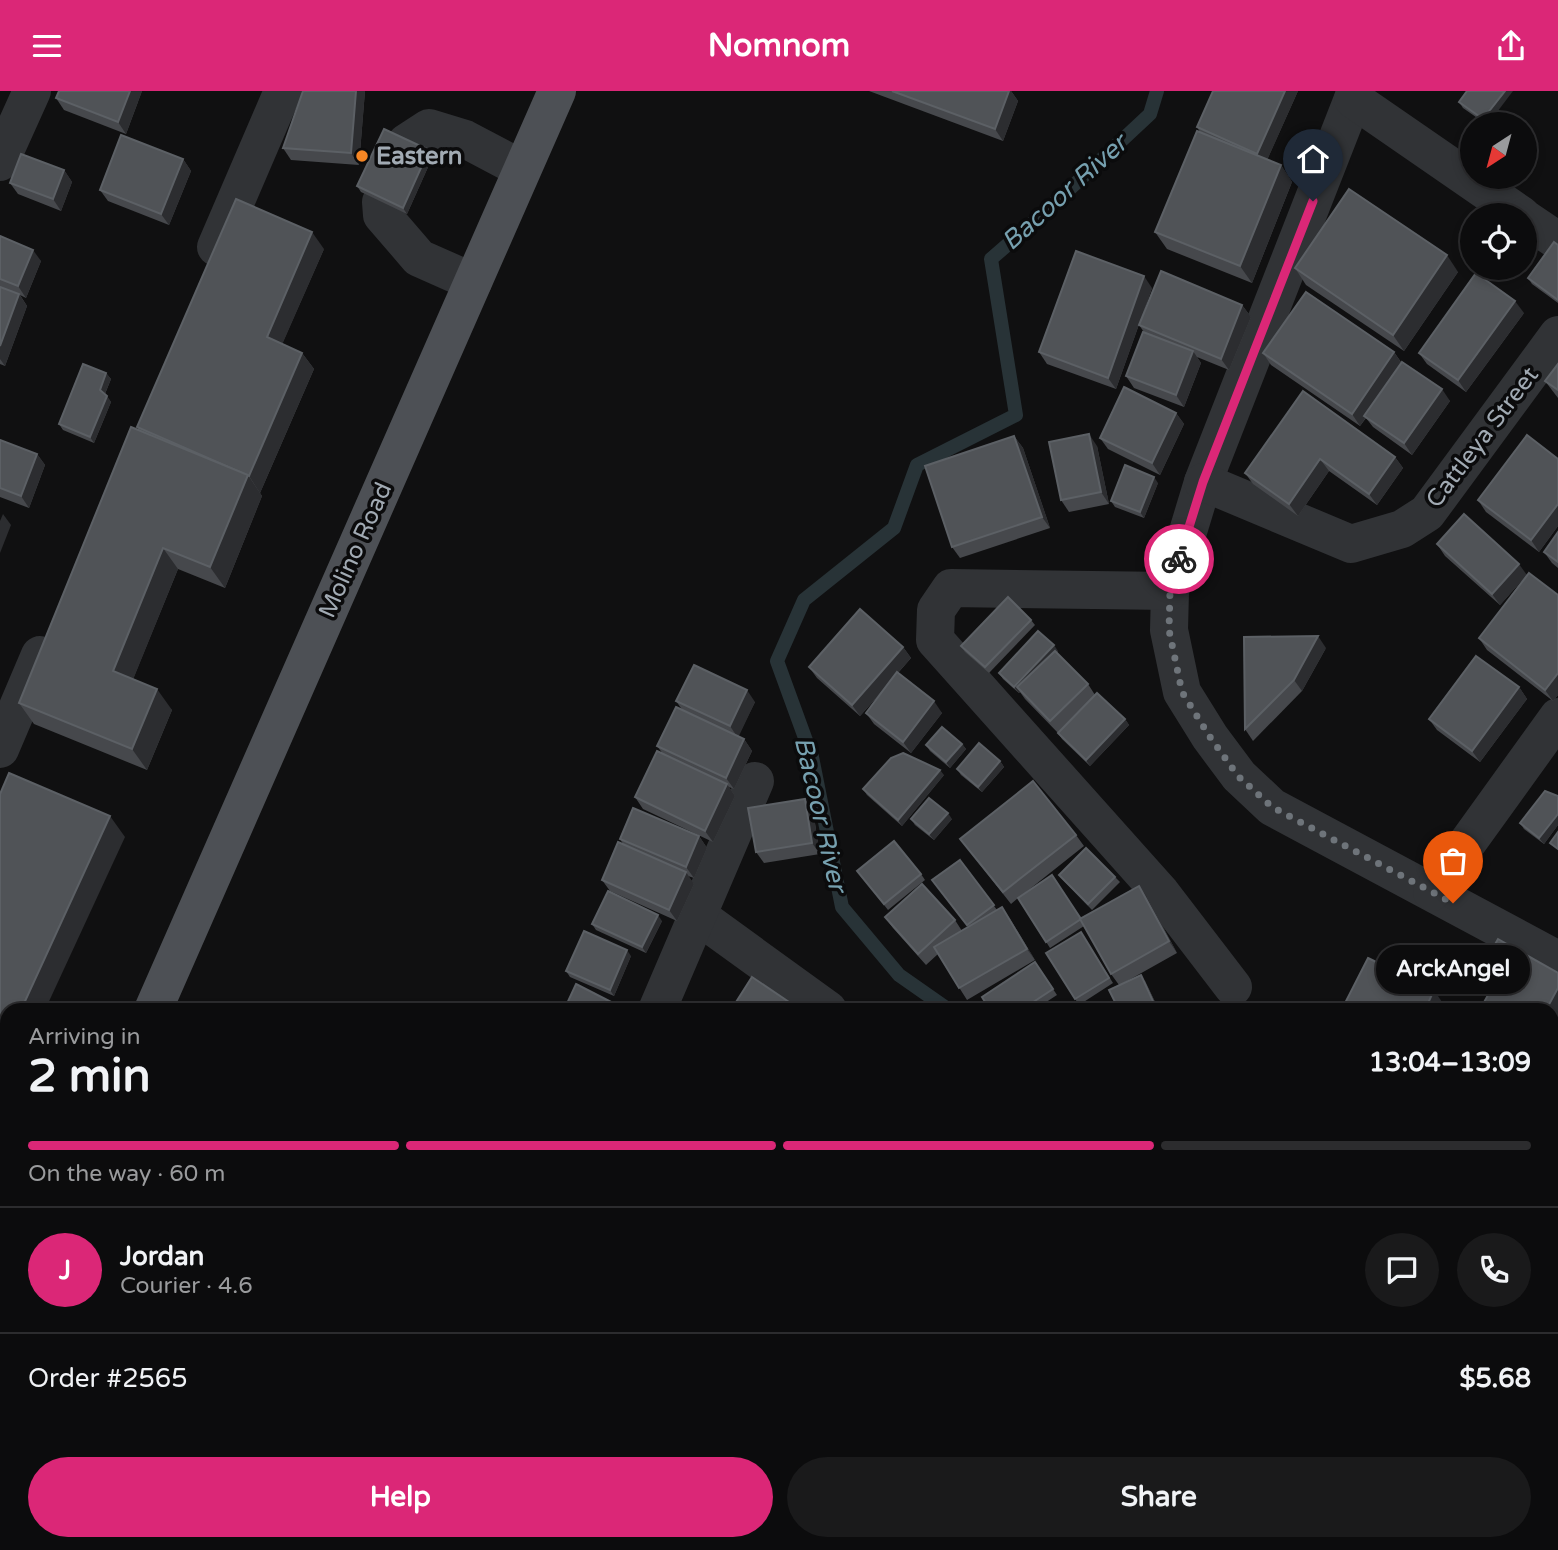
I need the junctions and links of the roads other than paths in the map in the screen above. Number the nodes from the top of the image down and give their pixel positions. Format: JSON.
{"nodes":[{"id":1,"x":32,"y":91,"type":"edge"},
{"id":2,"x":284,"y":91,"type":"edge"},
{"id":3,"x":557,"y":91,"type":"edge"},
{"id":4,"x":1354,"y":95,"type":"edge"},
{"id":5,"x":406,"y":143,"type":"edge"},
{"id":6,"x":0,"y":162,"type":"edge"},
{"id":7,"x":522,"y":169,"type":"junction"},
{"id":8,"x":381,"y":202,"type":"edge"},
{"id":9,"x":1504,"y":203,"type":"edge"},
{"id":10,"x":1537,"y":226,"type":"edge"},
{"id":11,"x":1558,"y":241,"type":"edge"},
{"id":12,"x":202,"y":281,"type":"edge"},
{"id":13,"x":473,"y":282,"type":"junction"},
{"id":14,"x":1558,"y":335,"type":"edge"},
{"id":15,"x":1203,"y":482,"type":"junction"},
{"id":16,"x":1170,"y":591,"type":"junction"},
{"id":17,"x":54,"y":622,"type":"edge"},
{"id":18,"x":1558,"y":717,"type":"edge"},
{"id":19,"x":0,"y":749,"type":"edge"},
{"id":20,"x":755,"y":781,"type":"dead end"},
{"id":21,"x":1432,"y":892,"type":"junction"},
{"id":22,"x":697,"y":915,"type":"junction"},
{"id":23,"x":1558,"y":960,"type":"edge"},
{"id":24,"x":1233,"y":987,"type":"dead end"},
{"id":25,"x":156,"y":1003,"type":"edge"},
{"id":26,"x":660,"y":1003,"type":"edge"},
{"id":27,"x":818,"y":1003,"type":"edge"}],
"edges":[{"from":1,"to":6,"type":"street"},
{"from":2,"to":12,"type":"street"},
{"from":3,"to":7,"type":"main road","name":"Molino Road"},
{"from":4,"to":9,"type":"street"},
{"from":4,"to":15,"type":"street"},
{"from":5,"to":7,"type":"street"},
{"from":7,"to":13,"type":"main road","name":"Molino Road"},
{"from":8,"to":13,"type":"street"},
{"from":10,"to":11,"type":"street"},
{"from":13,"to":25,"type":"main road","name":"Molino Road"},
{"from":14,"to":15,"type":"street","name":"Cattleya Street"},
{"from":15,"to":16,"type":"street"},
{"from":16,"to":21,"type":"street"},
{"from":16,"to":24,"type":"street"},
{"from":17,"to":19,"type":"street"},
{"from":18,"to":21,"type":"street"},
{"from":20,"to":22,"type":"street"},
{"from":21,"to":23,"type":"street"},
{"from":22,"to":26,"type":"street"},
{"from":22,"to":27,"type":"street"}]}
